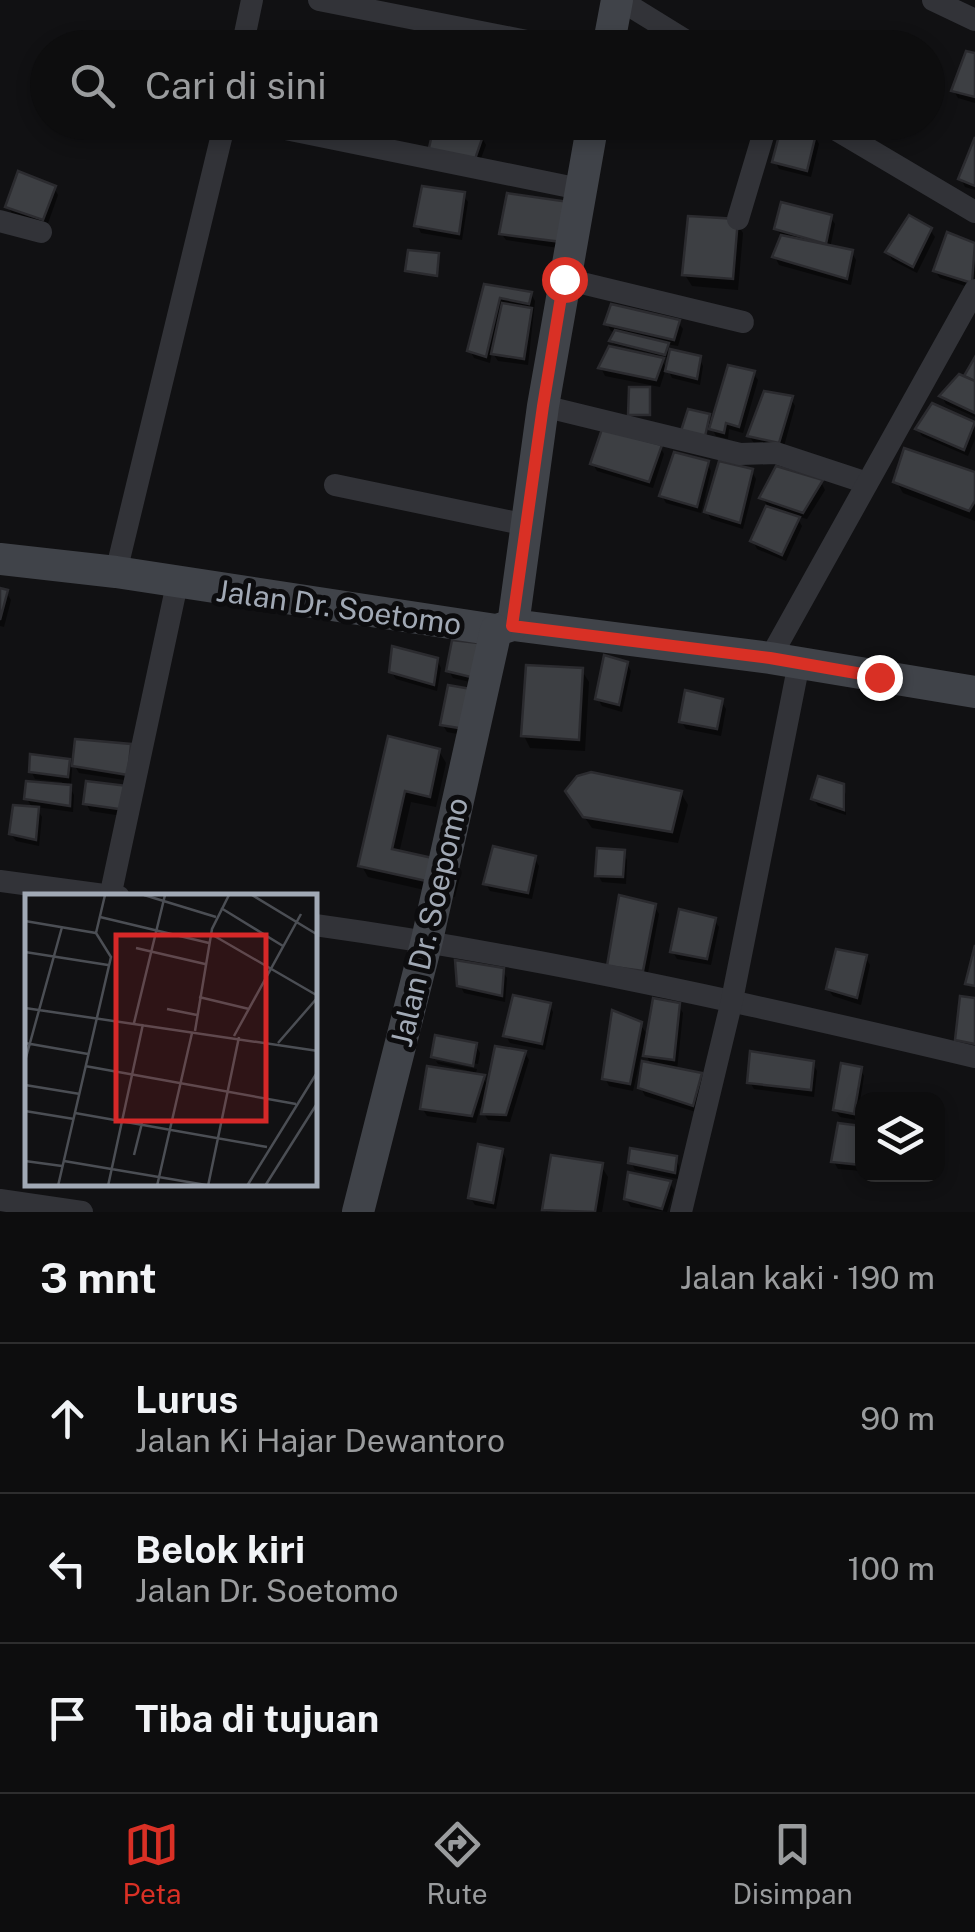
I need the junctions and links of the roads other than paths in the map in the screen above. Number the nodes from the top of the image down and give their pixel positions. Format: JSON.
{"nodes":[{"id":1,"x":252,"y":0,"type":"edge"},
{"id":2,"x":319,"y":0,"type":"edge"},
{"id":3,"x":618,"y":0,"type":"edge"},
{"id":4,"x":933,"y":0,"type":"edge"},
{"id":5,"x":975,"y":20,"type":"edge"},
{"id":6,"x":246,"y":30,"type":"edge"},
{"id":7,"x":471,"y":30,"type":"edge"},
{"id":8,"x":612,"y":30,"type":"edge"},
{"id":9,"x":668,"y":30,"type":"edge"},
{"id":10,"x":221,"y":140,"type":"edge"},
{"id":11,"x":340,"y":140,"type":"edge"},
{"id":12,"x":590,"y":140,"type":"edge"},
{"id":13,"x":762,"y":140,"type":"edge"},
{"id":14,"x":853,"y":140,"type":"edge"},
{"id":15,"x":580,"y":189,"type":"junction"},
{"id":16,"x":975,"y":212,"type":"edge"},
{"id":17,"x":738,"y":219,"type":"dead end"},
{"id":18,"x":0,"y":220,"type":"edge"},
{"id":19,"x":41,"y":232,"type":"dead end"},
{"id":20,"x":564,"y":279,"type":"junction"},
{"id":21,"x":975,"y":290,"type":"edge"},
{"id":22,"x":743,"y":322,"type":"dead end"},
{"id":23,"x":543,"y":406,"type":"junction"},
{"id":24,"x":868,"y":483,"type":"junction"},
{"id":25,"x":335,"y":486,"type":"dead end"},
{"id":26,"x":527,"y":525,"type":"junction"},
{"id":27,"x":0,"y":558,"type":"edge"},
{"id":28,"x":116,"y":572,"type":"junction"},
{"id":29,"x":178,"y":584,"type":"junction"},
{"id":30,"x":504,"y":628,"type":"junction"},
{"id":31,"x":784,"y":661,"type":"junction"},
{"id":32,"x":975,"y":692,"type":"edge"},
{"id":33,"x":0,"y":881,"type":"edge"},
{"id":34,"x":95,"y":894,"type":"edge"},
{"id":35,"x":110,"y":894,"type":"edge"},
{"id":36,"x":318,"y":924,"type":"edge"},
{"id":37,"x":427,"y":940,"type":"junction"},
{"id":38,"x":732,"y":1000,"type":"junction"},
{"id":39,"x":975,"y":1056,"type":"edge"},
{"id":40,"x":0,"y":1200,"type":"edge"},
{"id":41,"x":47,"y":1201,"type":"edge"},
{"id":42,"x":82,"y":1212,"type":"edge"},
{"id":43,"x":358,"y":1212,"type":"edge"},
{"id":44,"x":681,"y":1212,"type":"edge"}],
"edges":[{"from":1,"to":6,"type":"street"},
{"from":2,"to":7,"type":"street"},
{"from":3,"to":8,"type":"street"},
{"from":3,"to":9,"type":"street"},
{"from":4,"to":5,"type":"street"},
{"from":10,"to":28,"type":"street"},
{"from":11,"to":15,"type":"street"},
{"from":12,"to":15,"type":"street","name":"Jalan Dr. Soepomo"},
{"from":13,"to":17,"type":"street"},
{"from":14,"to":16,"type":"street"},
{"from":15,"to":20,"type":"street","name":"Jalan Dr. Soepomo"},
{"from":18,"to":19,"type":"street"},
{"from":20,"to":22,"type":"street"},
{"from":20,"to":23,"type":"street","name":"Jalan Dr. Soepomo"},
{"from":21,"to":24,"type":"street"},
{"from":23,"to":24,"type":"street"},
{"from":23,"to":26,"type":"street","name":"Jalan Dr. Soepomo"},
{"from":24,"to":31,"type":"street"},
{"from":25,"to":26,"type":"street"},
{"from":26,"to":30,"type":"street","name":"Jalan Dr. Soepomo"},
{"from":27,"to":28,"type":"street","name":"Jalan Dr. Soetomo"},
{"from":28,"to":29,"type":"street","name":"Jalan Dr. Soetomo"},
{"from":29,"to":30,"type":"street","name":"Jalan Dr. Soetomo"},
{"from":29,"to":35,"type":"street"},
{"from":30,"to":31,"type":"street","name":"Jalan Dr. Soetomo"},
{"from":30,"to":37,"type":"street","name":"Jalan Dr. Soepomo"},
{"from":31,"to":32,"type":"street","name":"Jalan Dr. Soetomo"},
{"from":31,"to":38,"type":"street"},
{"from":33,"to":34,"type":"street"},
{"from":36,"to":37,"type":"street"},
{"from":37,"to":38,"type":"street"},
{"from":37,"to":43,"type":"street","name":"Jalan Dr. Soepomo"},
{"from":38,"to":39,"type":"street"},
{"from":38,"to":44,"type":"street"},
{"from":40,"to":41,"type":"street"},
{"from":41,"to":42,"type":"street"}]}
